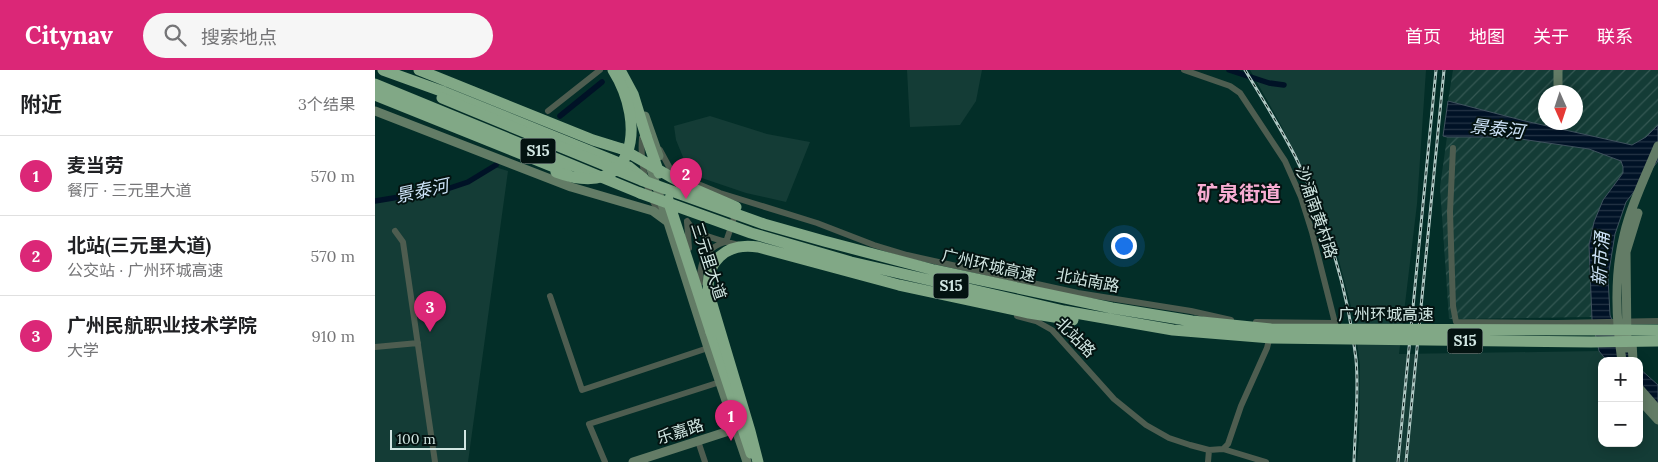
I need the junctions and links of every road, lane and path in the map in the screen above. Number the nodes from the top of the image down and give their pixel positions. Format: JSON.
{"nodes":[{"id":1,"x":375,"y":70,"type":"edge"},
{"id":2,"x":383,"y":70,"type":"edge"},
{"id":3,"x":419,"y":70,"type":"edge"},
{"id":4,"x":600,"y":70,"type":"edge"},
{"id":5,"x":613,"y":70,"type":"edge"},
{"id":6,"x":620,"y":70,"type":"edge"},
{"id":7,"x":626,"y":70,"type":"edge"},
{"id":8,"x":1184,"y":70,"type":"edge"},
{"id":9,"x":1558,"y":70,"type":"edge"},
{"id":10,"x":436,"y":72,"type":"edge"},
{"id":11,"x":375,"y":84,"type":"edge"},
{"id":12,"x":1558,"y":85,"type":"edge"},
{"id":13,"x":375,"y":95,"type":"edge"},
{"id":14,"x":375,"y":102,"type":"edge"},
{"id":15,"x":375,"y":110,"type":"edge"},
{"id":16,"x":548,"y":111,"type":"dead end"},
{"id":17,"x":653,"y":139,"type":"junction"},
{"id":18,"x":1658,"y":146,"type":"edge"},
{"id":19,"x":1453,"y":148,"type":"dead end"},
{"id":20,"x":621,"y":149,"type":"junction"},
{"id":21,"x":1658,"y":162,"type":"edge"},
{"id":22,"x":672,"y":170,"type":"junction"},
{"id":23,"x":640,"y":193,"type":"junction"},
{"id":24,"x":741,"y":200,"type":"junction"},
{"id":25,"x":687,"y":221,"type":"junction"},
{"id":26,"x":668,"y":222,"type":"junction"},
{"id":27,"x":395,"y":232,"type":"dead end"},
{"id":28,"x":824,"y":241,"type":"junction"},
{"id":29,"x":726,"y":242,"type":"junction"},
{"id":30,"x":689,"y":248,"type":"junction"},
{"id":31,"x":700,"y":283,"type":"junction"},
{"id":32,"x":550,"y":296,"type":"dead end"},
{"id":33,"x":1658,"y":321,"type":"edge"},
{"id":34,"x":1623,"y":322,"type":"junction"},
{"id":35,"x":1272,"y":323,"type":"junction"},
{"id":36,"x":1335,"y":323,"type":"joint"},
{"id":37,"x":1173,"y":330,"type":"junction"},
{"id":38,"x":1658,"y":330,"type":"edge"},
{"id":39,"x":711,"y":332,"type":"junction"},
{"id":40,"x":1658,"y":341,"type":"edge"},
{"id":41,"x":417,"y":343,"type":"junction"},
{"id":42,"x":375,"y":347,"type":"edge"},
{"id":43,"x":709,"y":348,"type":"junction"},
{"id":44,"x":1622,"y":357,"type":"edge"},
{"id":45,"x":1627,"y":357,"type":"edge"},
{"id":46,"x":1633,"y":357,"type":"edge"},
{"id":47,"x":720,"y":382,"type":"junction"},
{"id":48,"x":1643,"y":393,"type":"edge"},
{"id":49,"x":1642,"y":402,"type":"edge"},
{"id":50,"x":1658,"y":410,"type":"edge"},
{"id":51,"x":1658,"y":420,"type":"edge"},
{"id":52,"x":735,"y":429,"type":"junction"},
{"id":53,"x":698,"y":441,"type":"junction"},
{"id":54,"x":1223,"y":449,"type":"junction"},
{"id":55,"x":1209,"y":450,"type":"junction"},
{"id":56,"x":435,"y":462,"type":"edge"},
{"id":57,"x":605,"y":462,"type":"edge"},
{"id":58,"x":633,"y":462,"type":"edge"},
{"id":59,"x":705,"y":462,"type":"edge"},
{"id":60,"x":747,"y":462,"type":"edge"},
{"id":61,"x":756,"y":462,"type":"edge"},
{"id":62,"x":763,"y":462,"type":"edge"},
{"id":63,"x":1208,"y":462,"type":"edge"},
{"id":64,"x":1266,"y":462,"type":"edge"}],
"edges":[{"from":1,"to":28,"type":"highway","name":"广州环城高速","number":"S15","bridge":true},
{"from":2,"to":39,"type":"highway","bridge":true},
{"from":3,"to":20,"type":"highway"},
{"from":4,"to":16,"type":"street"},
{"from":5,"to":14,"type":"highway","bridge":true},
{"from":5,"to":26,"type":"main road","name":"三元里大道"},
{"from":6,"to":39,"type":"highway","bridge":true},
{"from":7,"to":17,"type":"main road","name":"三元里大道"},
{"from":8,"to":36,"type":"street","name":"沙涌南黄村路"},
{"from":9,"to":12,"type":"main road"},
{"from":10,"to":20,"type":"highway"},
{"from":11,"to":23,"type":"highway","name":"广州环城高速","number":"S15","bridge":true},
{"from":13,"to":23,"type":"highway","bridge":true},
{"from":15,"to":26,"type":"main road"},
{"from":17,"to":22,"type":"street"},
{"from":17,"to":30,"type":"main road","name":"三元里大道"},
{"from":18,"to":34,"type":"main road"},
{"from":19,"to":34,"type":"street"},
{"from":20,"to":28,"type":"highway","bridge":true},
{"from":21,"to":34,"type":"main road"},
{"from":22,"to":24,"type":"street","name":"北站南路"},
{"from":22,"to":25,"type":"street"},
{"from":23,"to":37,"type":"highway","name":"广州环城高速","number":"S15","bridge":true},
{"from":24,"to":29,"type":"street"},
{"from":24,"to":35,"type":"street","name":"北站南路"},
{"from":25,"to":29,"type":"street","name":"北站路"},
{"from":25,"to":30,"type":"street"},
{"from":26,"to":43,"type":"main road","name":"三元里大道"},
{"from":27,"to":41,"type":"street"},
{"from":28,"to":38,"type":"highway","name":"广州环城高速","number":"S15","bridge":true},
{"from":29,"to":31,"type":"street"},
{"from":29,"to":55,"type":"street","name":"北站路"},
{"from":30,"to":31,"type":"main road","name":"三元里大道"},
{"from":31,"to":62,"type":"main road","name":"三元里大道"},
{"from":32,"to":43,"type":"street"},
{"from":33,"to":34,"type":"street"},
{"from":34,"to":44,"type":"main road","bridge":true},
{"from":34,"to":45,"type":"main road","bridge":true},
{"from":34,"to":46,"type":"main road","bridge":true},
{"from":35,"to":36,"type":"street","name":"北站南路"},
{"from":35,"to":54,"type":"street"},
{"from":37,"to":40,"type":"highway","name":"广州环城高速","number":"S15","bridge":true},
{"from":37,"to":61,"type":"highway","bridge":true},
{"from":39,"to":61,"type":"highway"},
{"from":41,"to":42,"type":"street"},
{"from":41,"to":56,"type":"street"},
{"from":43,"to":47,"type":"main road","name":"三元里大道"},
{"from":47,"to":52,"type":"main road","name":"三元里大道"},
{"from":47,"to":57,"type":"street"},
{"from":48,"to":50,"type":"main road"},
{"from":49,"to":51,"type":"main road"},
{"from":52,"to":53,"type":"main road","name":"乐嘉路"},
{"from":52,"to":60,"type":"main road","name":"三元里大道"},
{"from":53,"to":58,"type":"main road","name":"乐嘉路"},
{"from":53,"to":59,"type":"street"},
{"from":54,"to":55,"type":"street","name":"北站路"},
{"from":54,"to":64,"type":"street"},
{"from":55,"to":63,"type":"street"}]}
